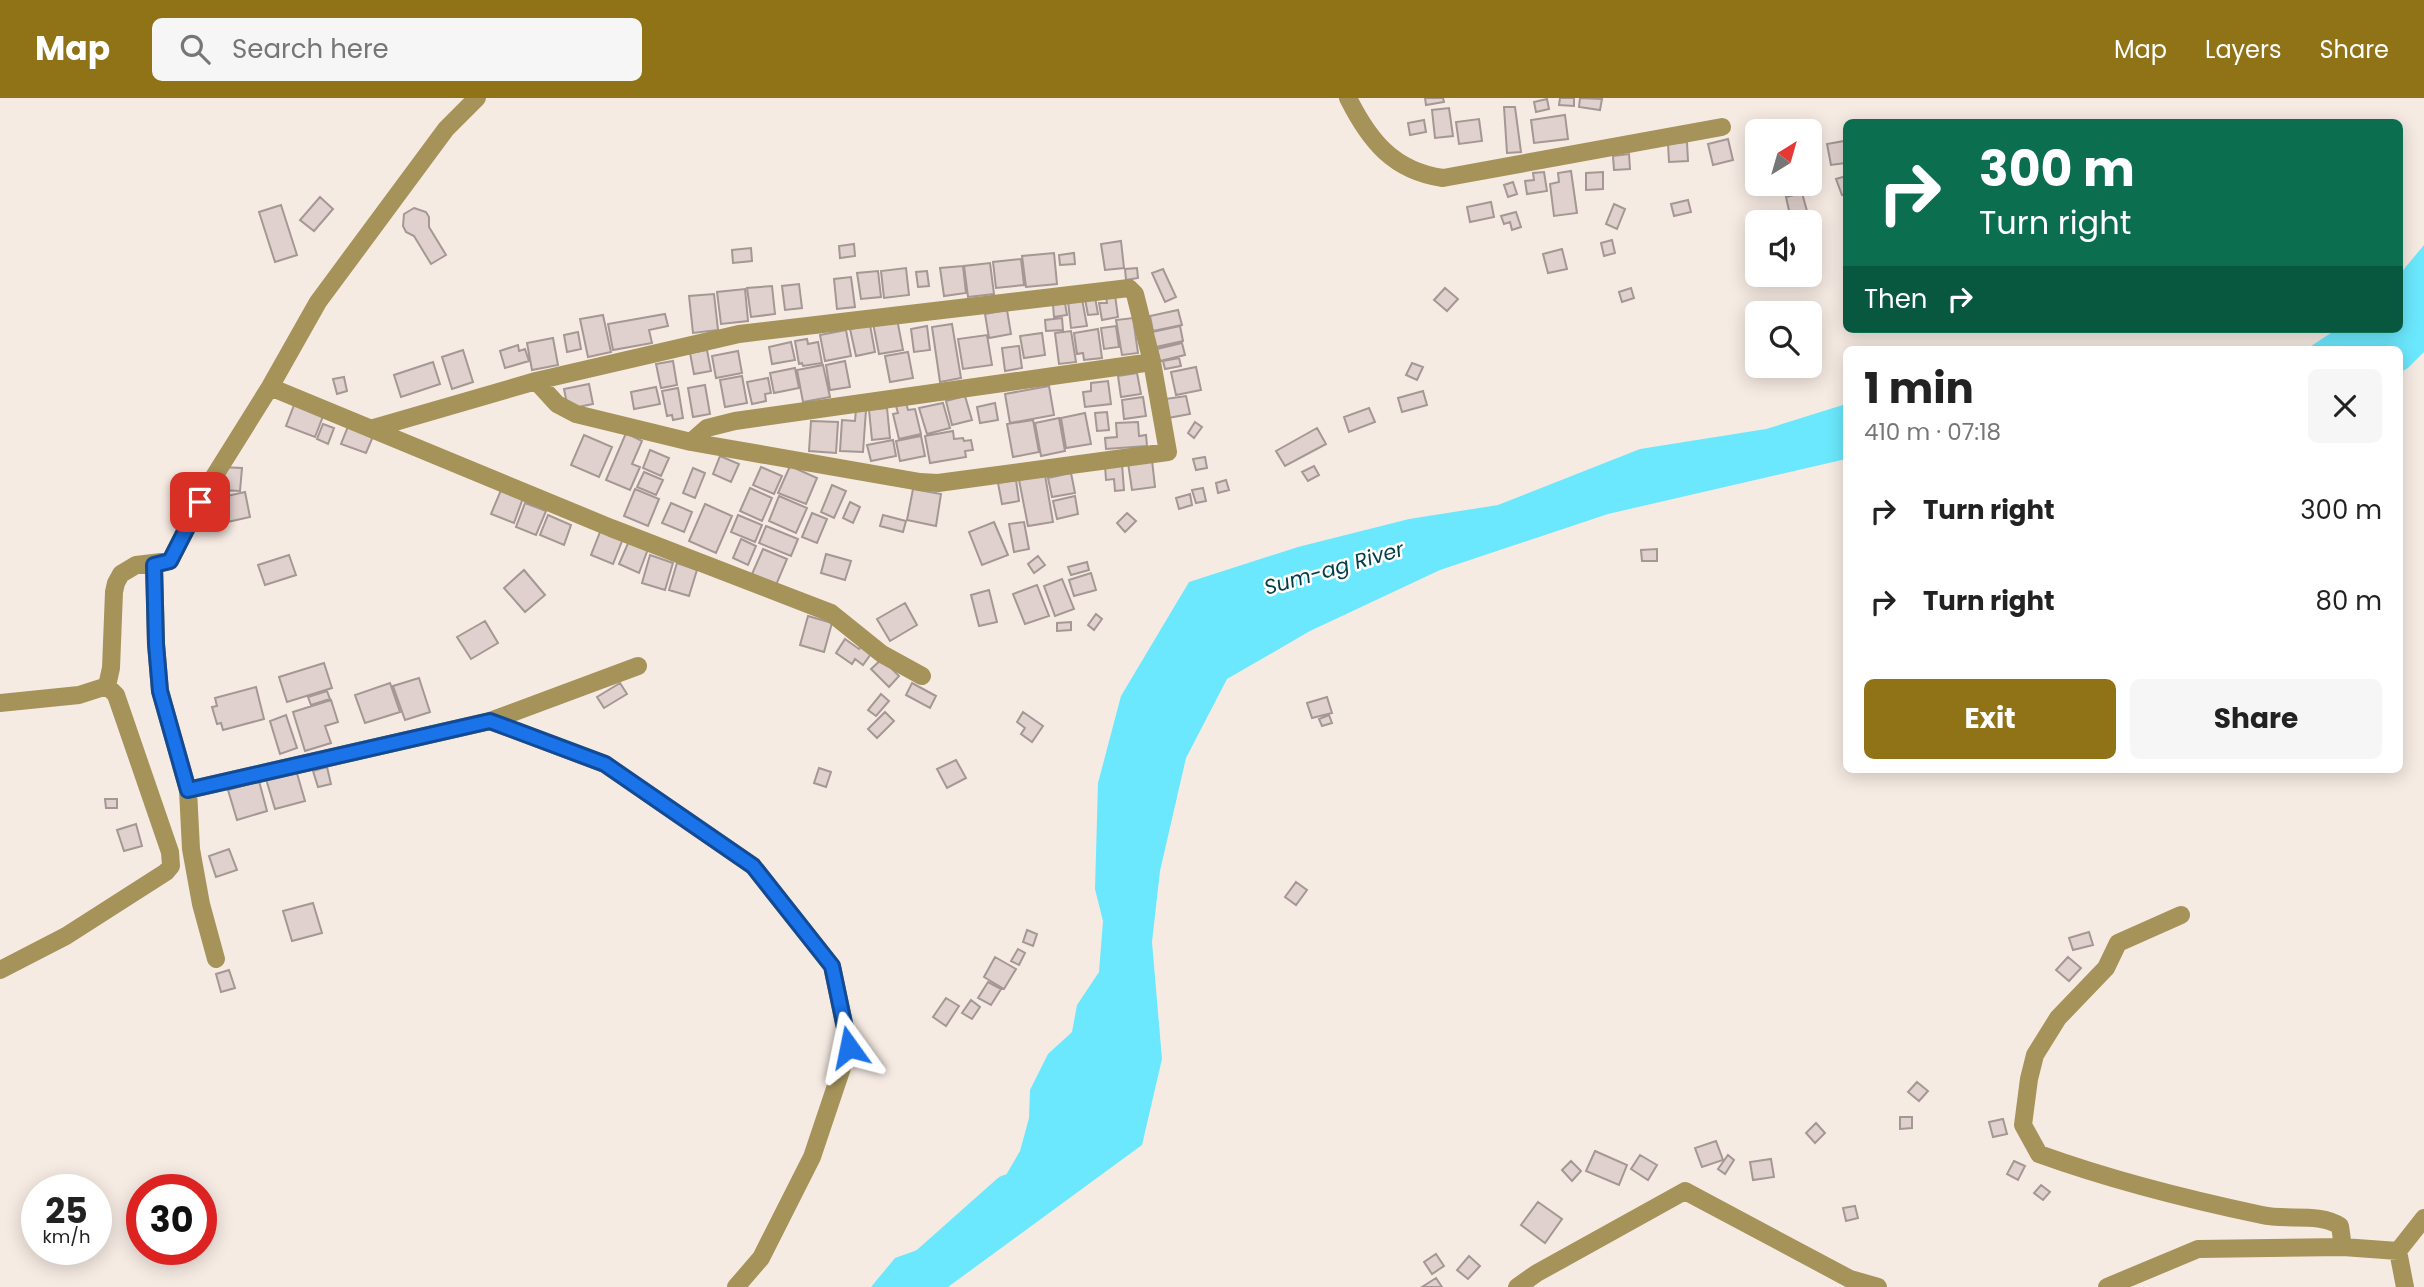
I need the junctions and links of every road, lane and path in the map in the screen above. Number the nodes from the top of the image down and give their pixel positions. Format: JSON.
{"nodes":[{"id":1,"x":477,"y":98,"type":"edge"},
{"id":2,"x":1348,"y":98,"type":"edge"},
{"id":3,"x":1722,"y":127,"type":"dead end"},
{"id":4,"x":1152,"y":362,"type":"junction"},
{"id":5,"x":536,"y":381,"type":"junction"},
{"id":6,"x":270,"y":387,"type":"junction"},
{"id":7,"x":374,"y":428,"type":"junction"},
{"id":8,"x":691,"y":442,"type":"junction"},
{"id":9,"x":154,"y":565,"type":"junction"},
{"id":10,"x":638,"y":666,"type":"dead end"},
{"id":11,"x":922,"y":676,"type":"dead end"},
{"id":12,"x":107,"y":686,"type":"junction"},
{"id":13,"x":0,"y":703,"type":"edge"},
{"id":14,"x":490,"y":721,"type":"junction"},
{"id":15,"x":188,"y":790,"type":"junction"},
{"id":16,"x":2181,"y":915,"type":"dead end"},
{"id":17,"x":216,"y":959,"type":"dead end"},
{"id":18,"x":0,"y":970,"type":"edge"},
{"id":19,"x":2424,"y":1218,"type":"edge"},
{"id":20,"x":2343,"y":1247,"type":"junction"},
{"id":21,"x":2398,"y":1251,"type":"junction"},
{"id":22,"x":736,"y":1287,"type":"edge"},
{"id":23,"x":1517,"y":1287,"type":"edge"},
{"id":24,"x":1878,"y":1287,"type":"edge"},
{"id":25,"x":2107,"y":1287,"type":"edge"},
{"id":26,"x":2405,"y":1287,"type":"edge"}],
"edges":[{"from":1,"to":6,"type":"street"},
{"from":2,"to":3,"type":"street"},
{"from":4,"to":5,"type":"street"},
{"from":4,"to":8,"type":"street"},
{"from":4,"to":8,"type":"street"},
{"from":5,"to":7,"type":"street"},
{"from":5,"to":8,"type":"street"},
{"from":6,"to":7,"type":"street"},
{"from":6,"to":9,"type":"street"},
{"from":7,"to":11,"type":"street"},
{"from":9,"to":12,"type":"street"},
{"from":9,"to":15,"type":"street"},
{"from":10,"to":14,"type":"street"},
{"from":12,"to":13,"type":"street"},
{"from":12,"to":18,"type":"street"},
{"from":14,"to":15,"type":"street"},
{"from":14,"to":22,"type":"street"},
{"from":15,"to":17,"type":"street"},
{"from":16,"to":20,"type":"street"},
{"from":19,"to":21,"type":"street"},
{"from":20,"to":21,"type":"street"},
{"from":20,"to":25,"type":"street"},
{"from":21,"to":26,"type":"street"},
{"from":23,"to":24,"type":"street"}]}
